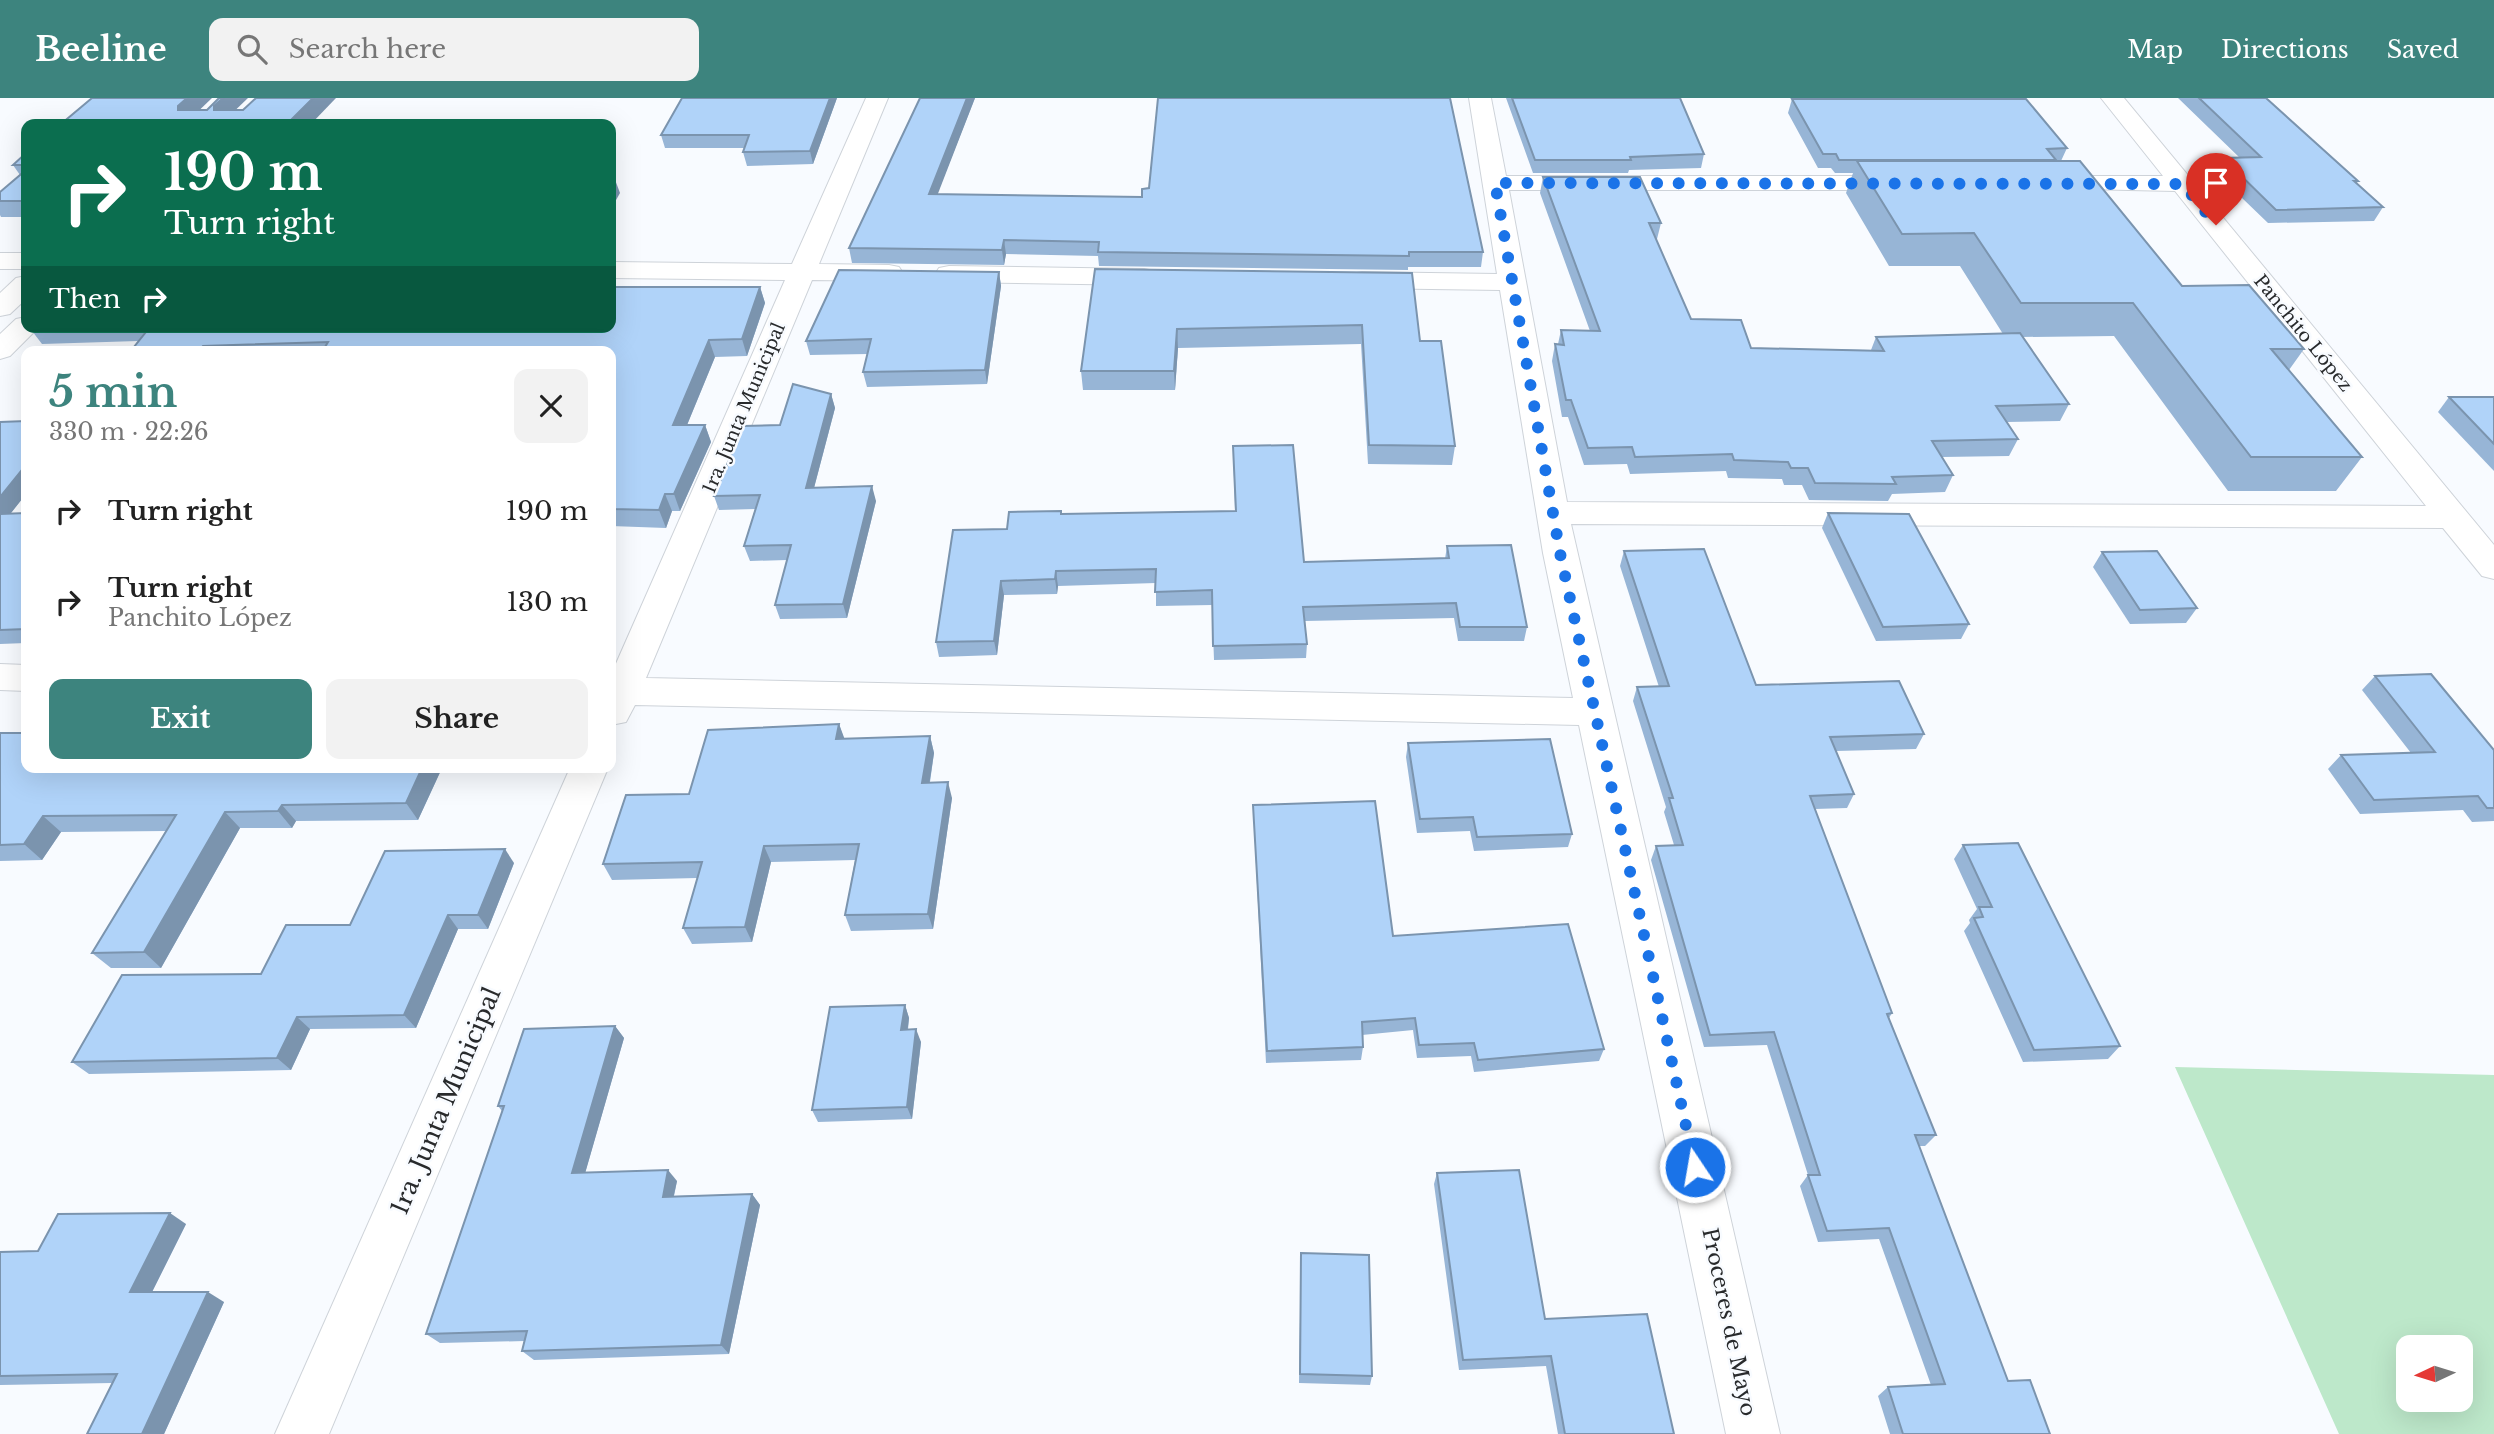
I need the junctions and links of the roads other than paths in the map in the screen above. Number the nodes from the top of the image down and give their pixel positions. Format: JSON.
{"nodes":[{"id":1,"x":877,"y":98,"type":"edge"},
{"id":2,"x":1480,"y":98,"type":"edge"},
{"id":3,"x":2112,"y":98,"type":"edge"},
{"id":4,"x":1495,"y":183,"type":"junction"},
{"id":5,"x":1921,"y":183,"type":"edge"},
{"id":6,"x":2018,"y":183,"type":"edge"},
{"id":7,"x":2183,"y":184,"type":"junction"},
{"id":8,"x":0,"y":261,"type":"edge"},
{"id":9,"x":21,"y":261,"type":"edge"},
{"id":10,"x":616,"y":270,"type":"edge"},
{"id":11,"x":802,"y":272,"type":"junction"},
{"id":12,"x":1164,"y":277,"type":"edge"},
{"id":13,"x":1331,"y":280,"type":"edge"},
{"id":14,"x":1512,"y":282,"type":"junction"},
{"id":15,"x":21,"y":289,"type":"edge"},
{"id":16,"x":0,"y":308,"type":"edge"},
{"id":17,"x":21,"y":330,"type":"edge"},
{"id":18,"x":0,"y":350,"type":"edge"},
{"id":19,"x":1553,"y":513,"type":"junction"},
{"id":20,"x":2450,"y":517,"type":"junction"},
{"id":21,"x":2494,"y":568,"type":"edge"},
{"id":22,"x":0,"y":677,"type":"edge"},
{"id":23,"x":21,"y":678,"type":"edge"},
{"id":24,"x":616,"y":695,"type":"edge"},
{"id":25,"x":616,"y":700,"type":"edge"},
{"id":26,"x":1596,"y":712,"type":"junction"},
{"id":27,"x":587,"y":773,"type":"edge"},
{"id":28,"x":302,"y":1434,"type":"edge"},
{"id":29,"x":1753,"y":1434,"type":"edge"}],
"edges":[{"from":1,"to":11,"type":"street","name":"1ra. Junta Municipal"},
{"from":2,"to":4,"type":"street","name":"Proceres de Mayo"},
{"from":3,"to":7,"type":"street","name":"Panchito López"},
{"from":4,"to":5,"type":"street"},
{"from":4,"to":14,"type":"street","name":"Proceres de Mayo"},
{"from":6,"to":7,"type":"street"},
{"from":7,"to":20,"type":"street","name":"Panchito López"},
{"from":8,"to":9,"type":"street"},
{"from":10,"to":11,"type":"street"},
{"from":11,"to":12,"type":"street"},
{"from":11,"to":24,"type":"street","name":"1ra. Junta Municipal"},
{"from":13,"to":14,"type":"street"},
{"from":14,"to":19,"type":"street","name":"Proceres de Mayo"},
{"from":15,"to":16,"type":"street"},
{"from":17,"to":18,"type":"street"},
{"from":19,"to":20,"type":"street"},
{"from":19,"to":26,"type":"street","name":"Proceres de Mayo"},
{"from":20,"to":21,"type":"street","name":"Panchito López"},
{"from":22,"to":23,"type":"street"},
{"from":25,"to":26,"type":"street"},
{"from":26,"to":29,"type":"street","name":"Proceres de Mayo"},
{"from":27,"to":28,"type":"street","name":"1ra. Junta Municipal"}]}
